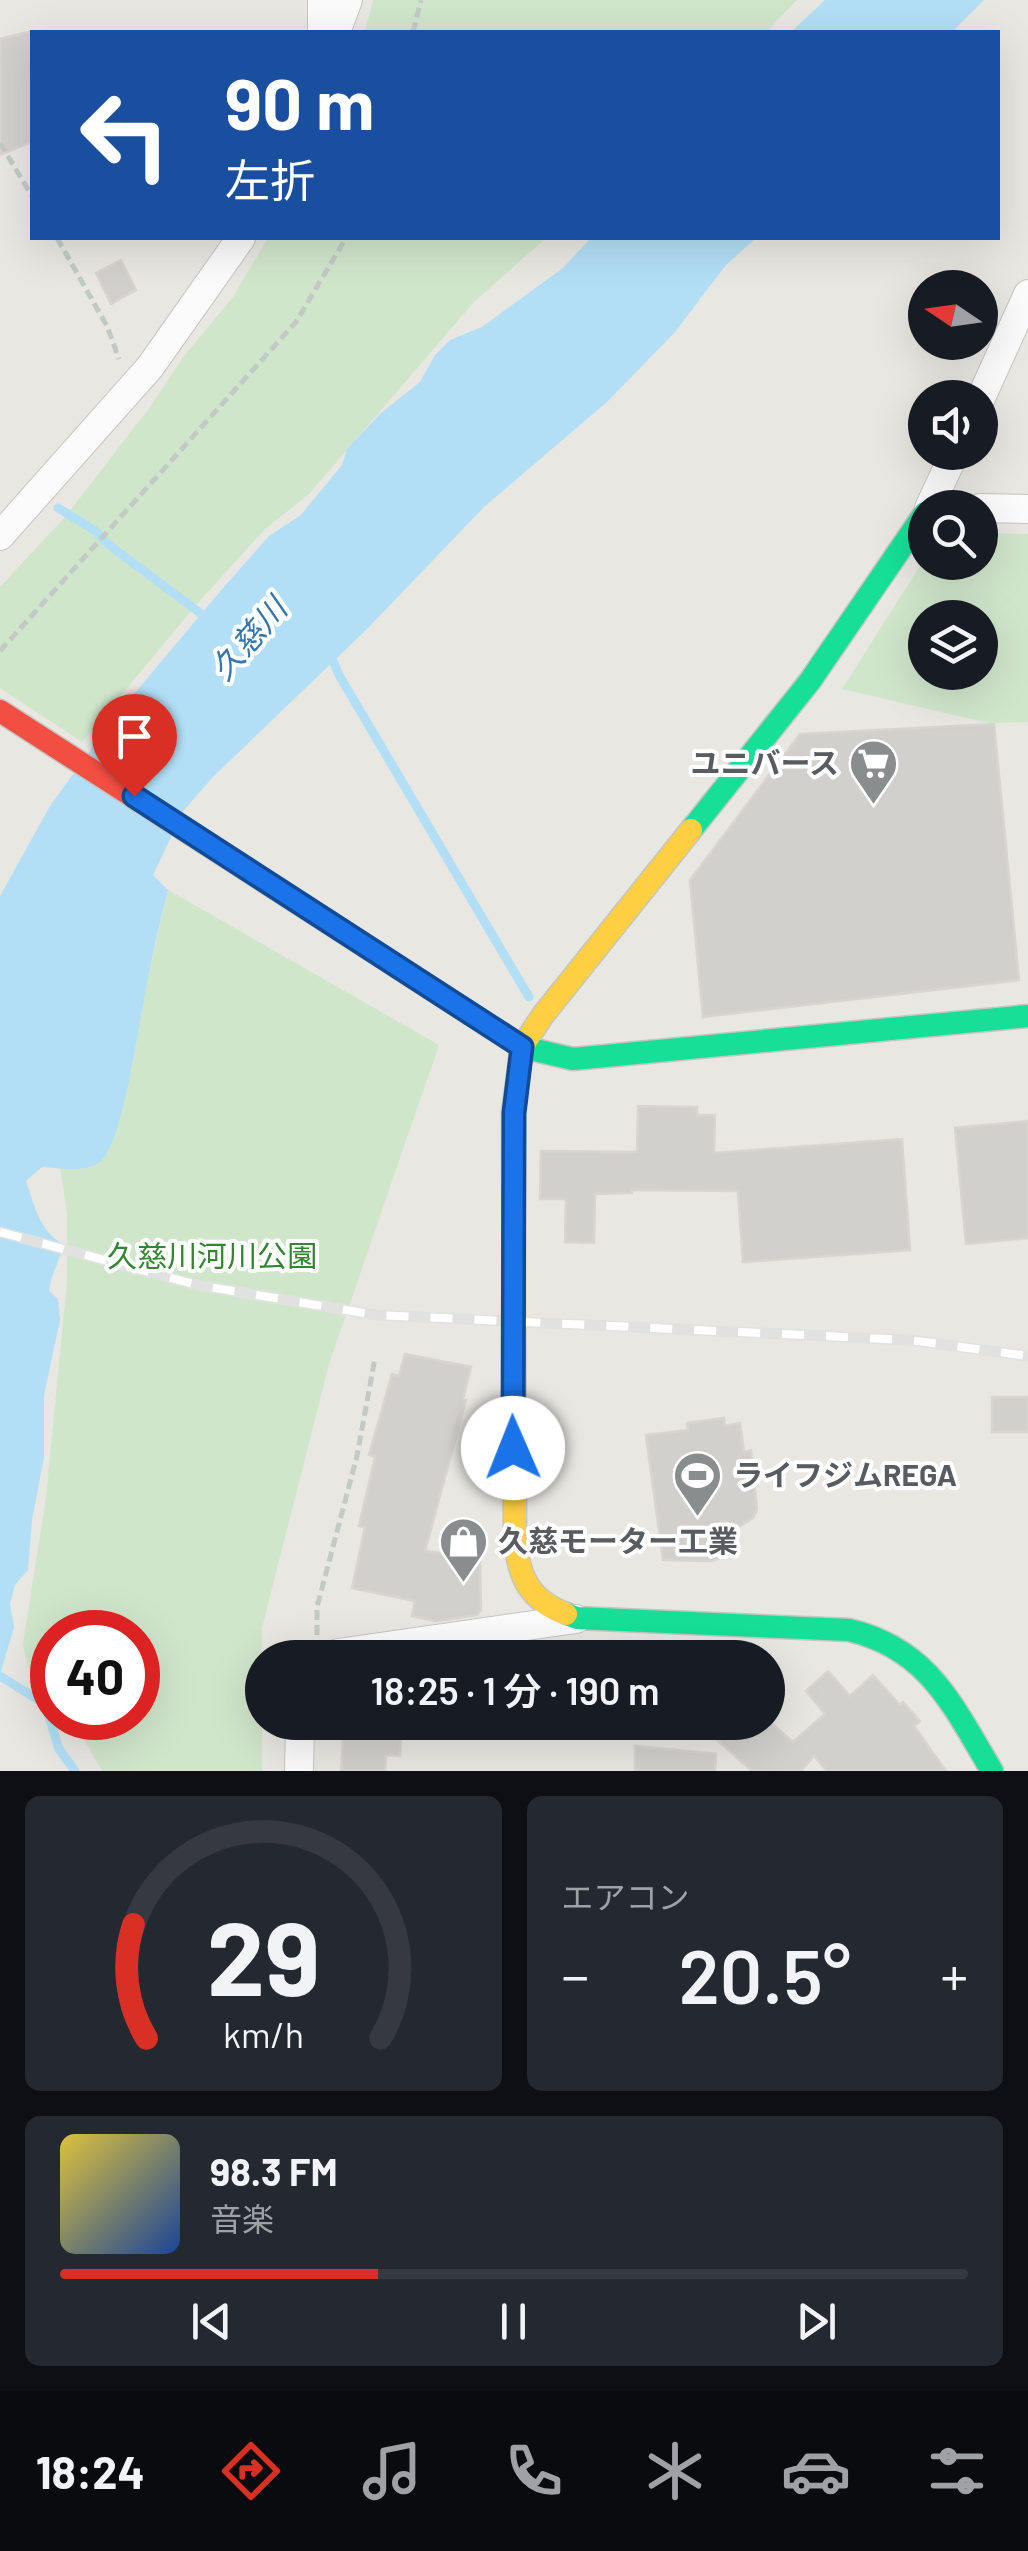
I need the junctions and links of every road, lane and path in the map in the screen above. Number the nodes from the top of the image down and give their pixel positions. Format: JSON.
{"nodes":[{"id":1,"x":322,"y":0,"type":"edge"},
{"id":2,"x":348,"y":0,"type":"edge"},
{"id":3,"x":421,"y":0,"type":"edge"},
{"id":4,"x":322,"y":30,"type":"edge"},
{"id":5,"x":337,"y":30,"type":"edge"},
{"id":6,"x":414,"y":30,"type":"edge"},
{"id":7,"x":0,"y":144,"type":"edge"},
{"id":8,"x":30,"y":193,"type":"edge"},
{"id":9,"x":58,"y":240,"type":"edge"},
{"id":10,"x":240,"y":240,"type":"edge"},
{"id":11,"x":345,"y":240,"type":"edge"},
{"id":12,"x":1028,"y":294,"type":"edge"},
{"id":13,"x":989,"y":380,"type":"edge"},
{"id":14,"x":130,"y":390,"type":"junction"},
{"id":15,"x":998,"y":508,"type":"edge"},
{"id":16,"x":1028,"y":508,"type":"edge"},
{"id":17,"x":0,"y":536,"type":"edge"},
{"id":18,"x":908,"y":538,"type":"edge"},
{"id":19,"x":0,"y":651,"type":"edge"},
{"id":20,"x":0,"y":711,"type":"edge"},
{"id":21,"x":1028,"y":1016,"type":"edge"},
{"id":22,"x":522,"y":1047,"type":"junction"},
{"id":23,"x":375,"y":1358,"type":"dead end"},
{"id":24,"x":577,"y":1618,"type":"junction"},
{"id":25,"x":323,"y":1640,"type":"edge"},
{"id":26,"x":427,"y":1640,"type":"edge"},
{"id":27,"x":300,"y":1740,"type":"edge"},
{"id":28,"x":978,"y":1765,"type":"edge"},
{"id":29,"x":299,"y":1771,"type":"edge"}],
"edges":[{"from":1,"to":4,"type":"street"},
{"from":2,"to":5,"type":"street"},
{"from":3,"to":6,"type":"path"},
{"from":7,"to":8,"type":"path"},
{"from":9,"to":14,"type":"path"},
{"from":10,"to":14,"type":"street"},
{"from":11,"to":19,"type":"path"},
{"from":12,"to":13,"type":"street"},
{"from":14,"to":17,"type":"street"},
{"from":15,"to":16,"type":"street"},
{"from":18,"to":22,"type":"street"},
{"from":20,"to":22,"type":"street"},
{"from":21,"to":22,"type":"street"},
{"from":22,"to":24,"type":"street"},
{"from":23,"to":25,"type":"path"},
{"from":24,"to":26,"type":"street"},
{"from":24,"to":28,"type":"street"},
{"from":27,"to":29,"type":"street"}]}
